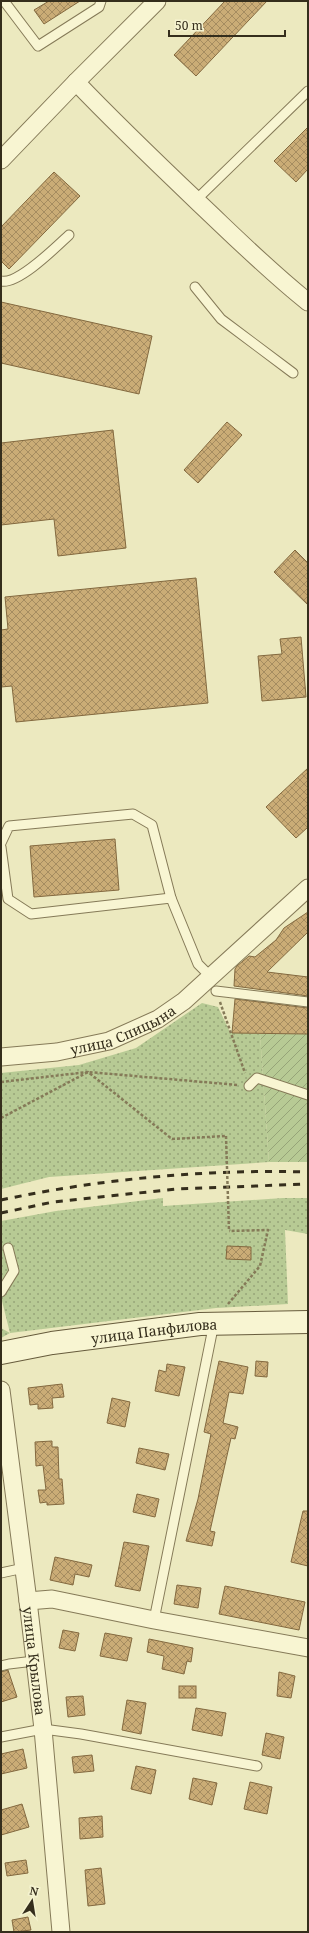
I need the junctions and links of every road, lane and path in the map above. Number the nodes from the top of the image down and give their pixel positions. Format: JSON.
{"nodes":[{"id":1,"x":4,"y":1,"type":"edge"},
{"id":2,"x":102,"y":1,"type":"edge"},
{"id":3,"x":158,"y":1,"type":"edge"},
{"id":4,"x":76,"y":82,"type":"junction"},
{"id":5,"x":308,"y":92,"type":"edge"},
{"id":6,"x":1,"y":160,"type":"edge"},
{"id":7,"x":196,"y":200,"type":"junction"},
{"id":8,"x":69,"y":235,"type":"dead end"},
{"id":9,"x":1,"y":281,"type":"edge"},
{"id":10,"x":195,"y":286,"type":"dead end"},
{"id":11,"x":307,"y":300,"type":"edge"},
{"id":12,"x":293,"y":373,"type":"dead end"},
{"id":13,"x":1,"y":843,"type":"edge"},
{"id":14,"x":1,"y":847,"type":"edge"},
{"id":15,"x":308,"y":888,"type":"edge"},
{"id":16,"x":171,"y":898,"type":"junction"},
{"id":17,"x":213,"y":984,"type":"junction"},
{"id":18,"x":308,"y":1002,"type":"edge"},
{"id":19,"x":1,"y":1057,"type":"edge"},
{"id":20,"x":88,"y":1072,"type":"junction"},
{"id":21,"x":1,"y":1082,"type":"edge"},
{"id":22,"x":249,"y":1086,"type":"junction"},
{"id":23,"x":308,"y":1095,"type":"edge"},
{"id":24,"x":1,"y":1118,"type":"edge"},
{"id":25,"x":8,"y":1248,"type":"dead end"},
{"id":26,"x":1,"y":1292,"type":"edge"},
{"id":27,"x":308,"y":1322,"type":"edge"},
{"id":28,"x":214,"y":1323,"type":"junction"},
{"id":29,"x":1,"y":1353,"type":"edge"},
{"id":30,"x":1,"y":1390,"type":"edge"},
{"id":31,"x":24,"y":1568,"type":"junction"},
{"id":32,"x":1,"y":1573,"type":"edge"},
{"id":33,"x":28,"y":1600,"type":"junction"},
{"id":34,"x":154,"y":1620,"type":"junction"},
{"id":35,"x":308,"y":1648,"type":"edge"},
{"id":36,"x":34,"y":1661,"type":"junction"},
{"id":37,"x":1,"y":1666,"type":"edge"},
{"id":38,"x":43,"y":1729,"type":"junction"},
{"id":39,"x":1,"y":1737,"type":"edge"},
{"id":40,"x":257,"y":1766,"type":"dead end"},
{"id":41,"x":61,"y":1932,"type":"edge"}],
"edges":[{"from":1,"to":2,"type":"lane"},
{"from":3,"to":4,"type":"street"},
{"from":4,"to":6,"type":"street"},
{"from":4,"to":7,"type":"street"},
{"from":5,"to":7,"type":"lane"},
{"from":7,"to":11,"type":"street"},
{"from":8,"to":9,"type":"lane"},
{"from":10,"to":12,"type":"lane"},
{"from":13,"to":16,"type":"lane"},
{"from":14,"to":16,"type":"lane"},
{"from":15,"to":17,"type":"street","name":"улица Спицына"},
{"from":16,"to":17,"type":"lane"},
{"from":17,"to":18,"type":"lane"},
{"from":17,"to":19,"type":"street","name":"улица Спицына"},
{"from":17,"to":22,"type":"path"},
{"from":20,"to":21,"type":"path"},
{"from":20,"to":22,"type":"path"},
{"from":20,"to":24,"type":"path"},
{"from":20,"to":28,"type":"path","bridge":true},
{"from":22,"to":23,"type":"lane"},
{"from":25,"to":26,"type":"lane"},
{"from":27,"to":28,"type":"main road","name":"улица Панфилова"},
{"from":28,"to":29,"type":"main road","name":"улица Панфилова"},
{"from":28,"to":34,"type":"lane"},
{"from":30,"to":31,"type":"street","name":"улица Крылова"},
{"from":31,"to":32,"type":"lane"},
{"from":31,"to":33,"type":"street","name":"улица Крылова"},
{"from":33,"to":34,"type":"street"},
{"from":33,"to":36,"type":"street","name":"улица Крылова"},
{"from":34,"to":35,"type":"street"},
{"from":36,"to":37,"type":"lane"},
{"from":36,"to":38,"type":"street","name":"улица Крылова"},
{"from":38,"to":39,"type":"lane"},
{"from":38,"to":40,"type":"lane"},
{"from":38,"to":41,"type":"street","name":"улица Крылова"}]}
